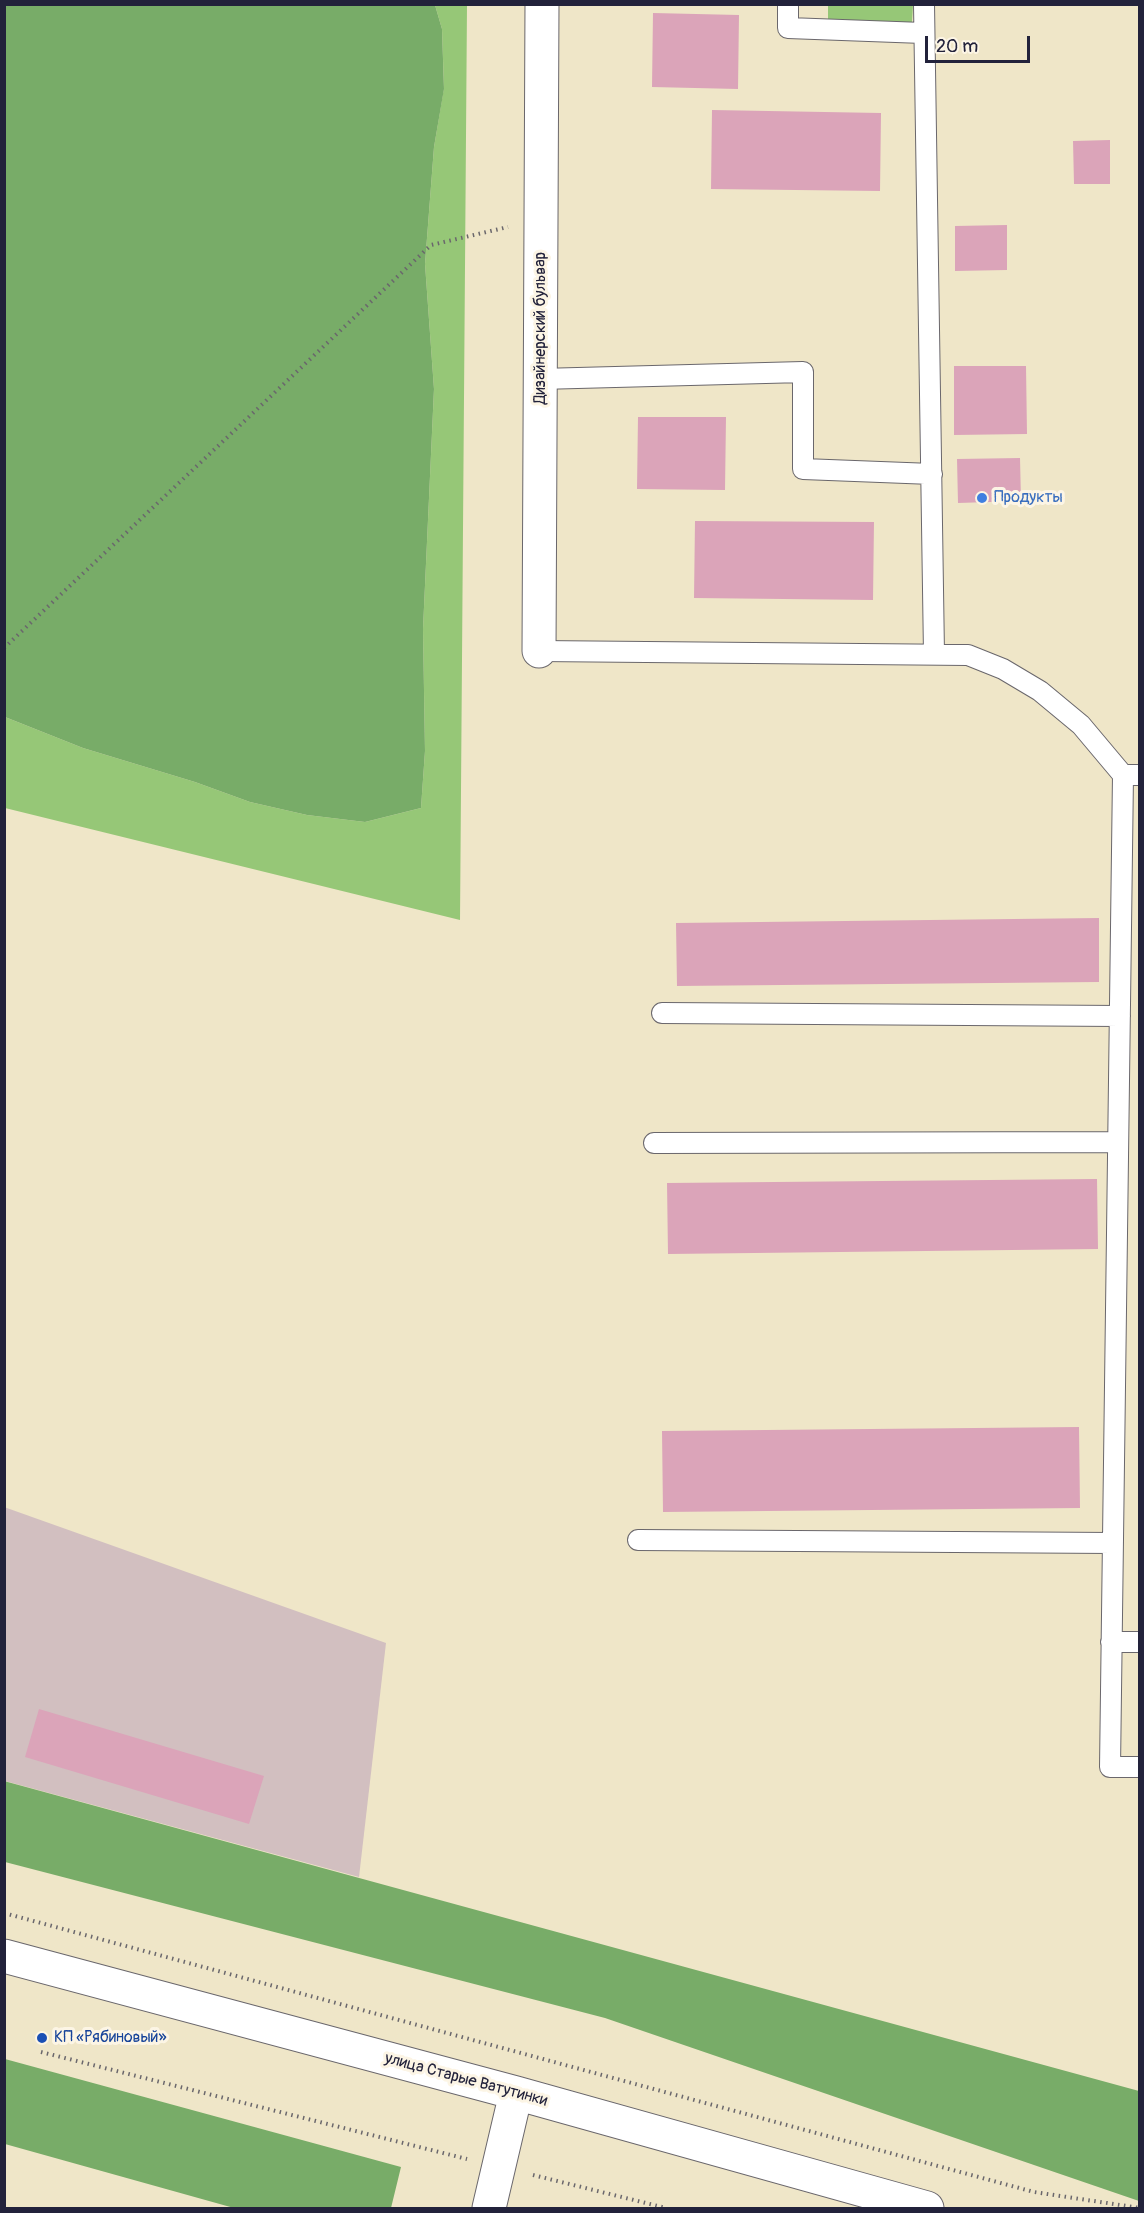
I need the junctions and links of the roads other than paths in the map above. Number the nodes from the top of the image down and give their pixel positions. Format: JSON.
{"nodes":[{"id":1,"x":542,"y":4,"type":"edge"},
{"id":2,"x":788,"y":4,"type":"edge"},
{"id":3,"x":924,"y":4,"type":"edge"},
{"id":4,"x":923,"y":33,"type":"junction"},
{"id":5,"x":540,"y":379,"type":"junction"},
{"id":6,"x":932,"y":474,"type":"junction"},
{"id":7,"x":539,"y":651,"type":"joint"},
{"id":8,"x":934,"y":654,"type":"junction"},
{"id":9,"x":1131,"y":775,"type":"edge"},
{"id":10,"x":662,"y":1013,"type":"dead end"},
{"id":11,"x":1120,"y":1016,"type":"junction"},
{"id":12,"x":1118,"y":1142,"type":"junction"},
{"id":13,"x":654,"y":1143,"type":"dead end"},
{"id":14,"x":638,"y":1540,"type":"dead end"},
{"id":15,"x":1113,"y":1543,"type":"junction"},
{"id":16,"x":1111,"y":1642,"type":"junction"},
{"id":17,"x":1140,"y":1642,"type":"edge"},
{"id":18,"x":1140,"y":1767,"type":"edge"},
{"id":19,"x":4,"y":1956,"type":"edge"},
{"id":20,"x":516,"y":2094,"type":"junction"},
{"id":21,"x":489,"y":2208,"type":"edge"},
{"id":22,"x":927,"y":2208,"type":"edge"}],
"edges":[{"from":1,"to":5,"type":"main road","name":"Дизайнерский бульвар"},
{"from":2,"to":4,"type":"lane"},
{"from":3,"to":4,"type":"lane"},
{"from":4,"to":6,"type":"lane"},
{"from":5,"to":6,"type":"lane"},
{"from":5,"to":7,"type":"main road","name":"Дизайнерский бульвар"},
{"from":6,"to":8,"type":"lane"},
{"from":7,"to":8,"type":"lane"},
{"from":8,"to":9,"type":"lane"},
{"from":9,"to":11,"type":"lane"},
{"from":10,"to":11,"type":"lane"},
{"from":11,"to":12,"type":"lane"},
{"from":12,"to":13,"type":"lane"},
{"from":12,"to":15,"type":"lane"},
{"from":14,"to":15,"type":"lane"},
{"from":15,"to":16,"type":"lane"},
{"from":16,"to":17,"type":"lane"},
{"from":16,"to":18,"type":"lane"},
{"from":19,"to":20,"type":"main road","name":"улица Старые Ватутинки"},
{"from":20,"to":21,"type":"main road"},
{"from":20,"to":22,"type":"main road","name":"улица Старые Ватутинки"}]}
